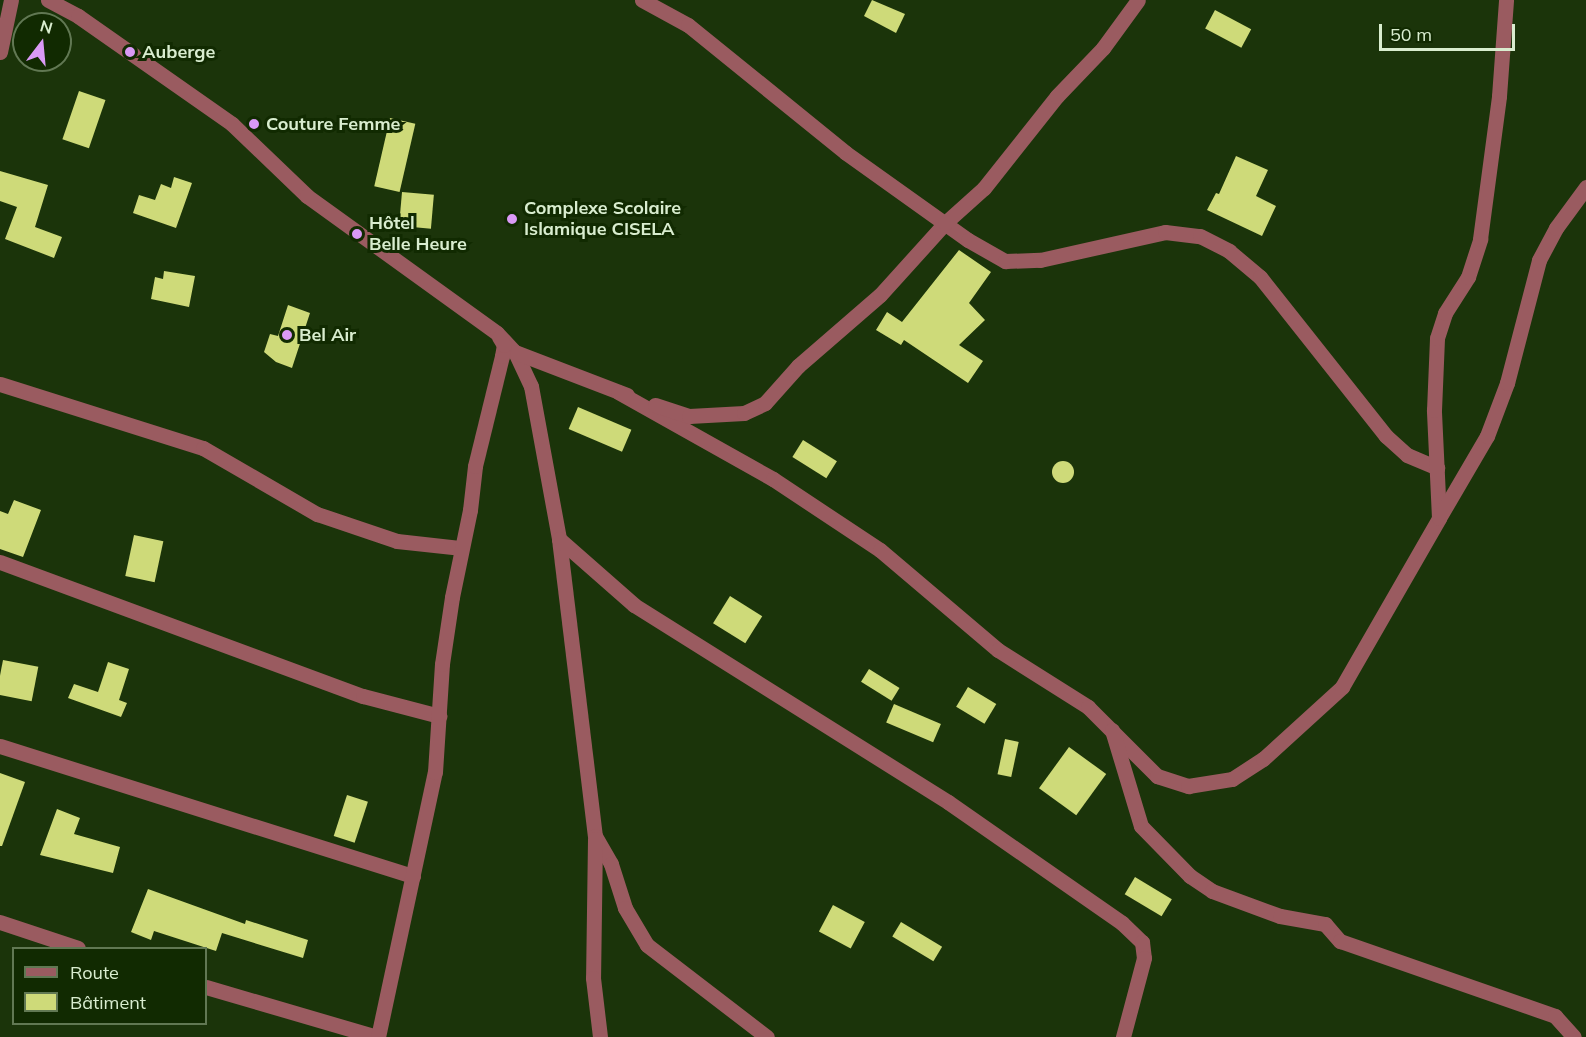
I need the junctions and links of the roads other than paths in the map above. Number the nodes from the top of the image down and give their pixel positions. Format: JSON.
{"nodes":[{"id":1,"x":11,"y":0,"type":"edge"},
{"id":2,"x":48,"y":0,"type":"edge"},
{"id":3,"x":642,"y":0,"type":"edge"},
{"id":4,"x":1138,"y":0,"type":"edge"},
{"id":5,"x":1506,"y":0,"type":"edge"},
{"id":6,"x":0,"y":52,"type":"edge"},
{"id":7,"x":1586,"y":187,"type":"edge"},
{"id":8,"x":945,"y":223,"type":"junction"},
{"id":9,"x":497,"y":333,"type":"junction"},
{"id":10,"x":515,"y":352,"type":"junction"},
{"id":11,"x":0,"y":384,"type":"edge"},
{"id":12,"x":618,"y":392,"type":"junction"},
{"id":13,"x":1437,"y":468,"type":"junction"},
{"id":14,"x":1439,"y":518,"type":"junction"},
{"id":15,"x":560,"y":539,"type":"junction"},
{"id":16,"x":460,"y":548,"type":"junction"},
{"id":17,"x":0,"y":562,"type":"edge"},
{"id":18,"x":439,"y":716,"type":"junction"},
{"id":19,"x":1112,"y":730,"type":"junction"},
{"id":20,"x":0,"y":746,"type":"edge"},
{"id":21,"x":595,"y":836,"type":"junction"},
{"id":22,"x":413,"y":876,"type":"junction"},
{"id":23,"x":0,"y":922,"type":"edge"},
{"id":24,"x":75,"y":947,"type":"edge"},
{"id":25,"x":207,"y":987,"type":"edge"},
{"id":26,"x":378,"y":1037,"type":"edge"},
{"id":27,"x":600,"y":1037,"type":"edge"},
{"id":28,"x":767,"y":1037,"type":"edge"},
{"id":29,"x":1123,"y":1037,"type":"edge"},
{"id":30,"x":1574,"y":1037,"type":"edge"}],
"edges":[{"from":1,"to":6,"type":"street"},
{"from":2,"to":9,"type":"street"},
{"from":3,"to":8,"type":"street"},
{"from":4,"to":8,"type":"street"},
{"from":5,"to":13,"type":"street"},
{"from":7,"to":14,"type":"street"},
{"from":8,"to":12,"type":"street"},
{"from":8,"to":13,"type":"street"},
{"from":9,"to":10,"type":"street"},
{"from":9,"to":16,"type":"street"},
{"from":10,"to":12,"type":"street"},
{"from":10,"to":15,"type":"street"},
{"from":11,"to":16,"type":"street"},
{"from":12,"to":19,"type":"street"},
{"from":13,"to":14,"type":"street"},
{"from":14,"to":19,"type":"street"},
{"from":15,"to":21,"type":"street"},
{"from":15,"to":29,"type":"street"},
{"from":16,"to":18,"type":"street"},
{"from":17,"to":18,"type":"street"},
{"from":18,"to":22,"type":"street"},
{"from":19,"to":30,"type":"street"},
{"from":20,"to":22,"type":"street"},
{"from":21,"to":27,"type":"street"},
{"from":21,"to":28,"type":"street"},
{"from":22,"to":26,"type":"street"},
{"from":23,"to":24,"type":"street"},
{"from":25,"to":26,"type":"street"}]}
